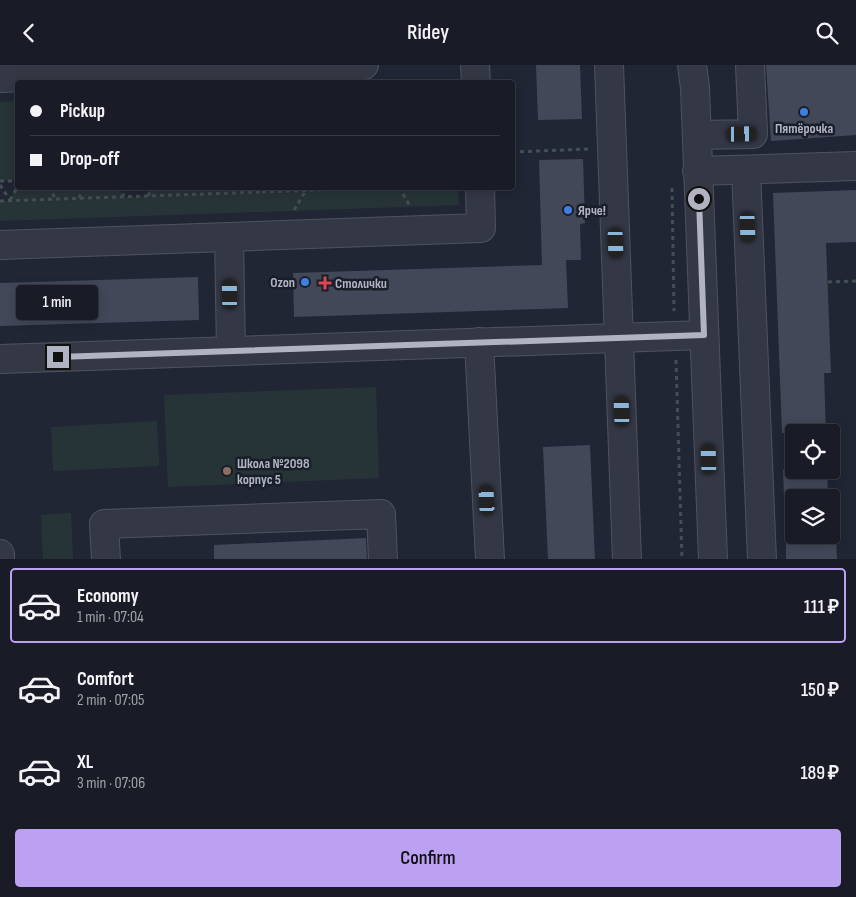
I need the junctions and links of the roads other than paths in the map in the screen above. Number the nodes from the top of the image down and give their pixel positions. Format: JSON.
{"nodes":[{"id":1,"x":364,"y":65,"type":"edge"},
{"id":2,"x":475,"y":65,"type":"edge"},
{"id":3,"x":609,"y":65,"type":"edge"},
{"id":4,"x":692,"y":65,"type":"edge"},
{"id":5,"x":750,"y":65,"type":"edge"},
{"id":6,"x":222,"y":67,"type":"edge"},
{"id":7,"x":0,"y":78,"type":"edge"},
{"id":8,"x":476,"y":80,"type":"edge"},
{"id":9,"x":697,"y":135,"type":"junction"},
{"id":10,"x":856,"y":166,"type":"edge"},
{"id":11,"x":746,"y":170,"type":"junction"},
{"id":12,"x":698,"y":171,"type":"junction"},
{"id":13,"x":480,"y":190,"type":"edge"},
{"id":14,"x":230,"y":237,"type":"junction"},
{"id":15,"x":0,"y":245,"type":"edge"},
{"id":16,"x":704,"y":335,"type":"junction"},
{"id":17,"x":619,"y":337,"type":"junction"},
{"id":18,"x":478,"y":343,"type":"junction"},
{"id":19,"x":231,"y":351,"type":"junction"},
{"id":20,"x":0,"y":359,"type":"edge"},
{"id":21,"x":0,"y":554,"type":"edge"},
{"id":22,"x":0,"y":559,"type":"edge"},
{"id":23,"x":106,"y":559,"type":"edge"},
{"id":24,"x":383,"y":559,"type":"edge"},
{"id":25,"x":490,"y":559,"type":"edge"},
{"id":26,"x":627,"y":559,"type":"edge"},
{"id":27,"x":713,"y":559,"type":"edge"},
{"id":28,"x":762,"y":559,"type":"edge"}],
"edges":[{"from":1,"to":6,"type":"street"},
{"from":2,"to":8,"type":"street"},
{"from":3,"to":17,"type":"street"},
{"from":4,"to":9,"type":"street"},
{"from":5,"to":9,"type":"street"},
{"from":6,"to":7,"type":"street"},
{"from":9,"to":12,"type":"street"},
{"from":10,"to":11,"type":"street"},
{"from":11,"to":12,"type":"street"},
{"from":11,"to":28,"type":"street"},
{"from":12,"to":16,"type":"street"},
{"from":13,"to":14,"type":"street"},
{"from":14,"to":15,"type":"street"},
{"from":14,"to":19,"type":"street"},
{"from":16,"to":17,"type":"street"},
{"from":16,"to":27,"type":"street"},
{"from":17,"to":18,"type":"street"},
{"from":17,"to":26,"type":"street"},
{"from":18,"to":19,"type":"street"},
{"from":18,"to":25,"type":"street"},
{"from":19,"to":20,"type":"street"},
{"from":21,"to":22,"type":"street"},
{"from":23,"to":24,"type":"street"}]}
